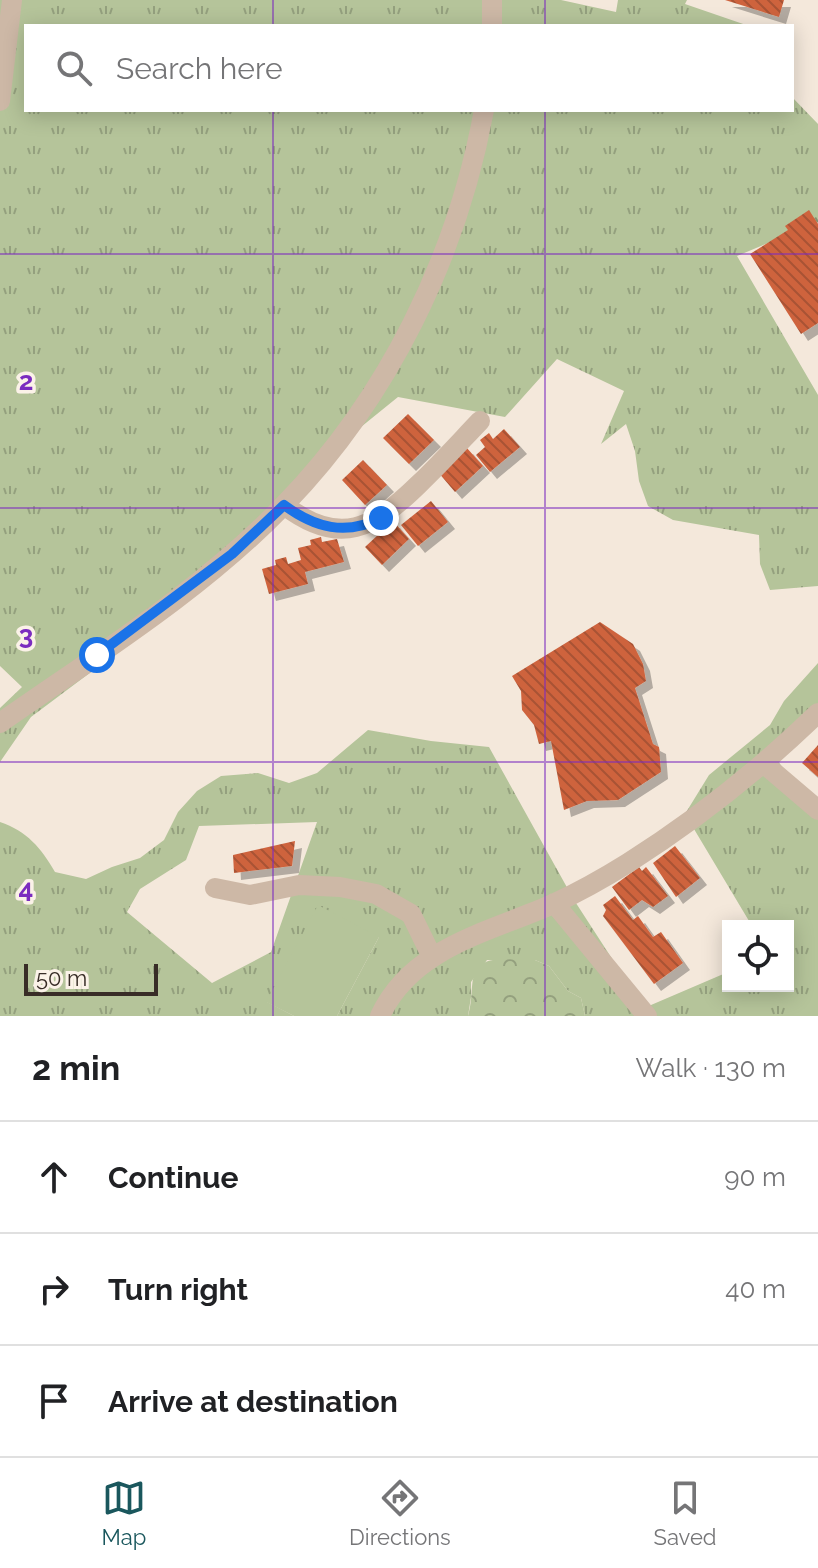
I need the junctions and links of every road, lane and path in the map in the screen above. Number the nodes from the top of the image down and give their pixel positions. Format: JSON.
{"nodes":[{"id":1,"x":12,"y":0,"type":"edge"},
{"id":2,"x":492,"y":0,"type":"edge"},
{"id":3,"x":492,"y":24,"type":"edge"},
{"id":4,"x":0,"y":101,"type":"edge"},
{"id":5,"x":484,"y":112,"type":"edge"},
{"id":6,"x":480,"y":421,"type":"dead end"},
{"id":7,"x":284,"y":505,"type":"junction"},
{"id":8,"x":818,"y":713,"type":"edge"},
{"id":9,"x":0,"y":723,"type":"edge"},
{"id":10,"x":763,"y":763,"type":"junction"},
{"id":11,"x":818,"y":810,"type":"edge"},
{"id":12,"x":215,"y":888,"type":"dead end"},
{"id":13,"x":554,"y":903,"type":"junction"},
{"id":14,"x":432,"y":957,"type":"junction"},
{"id":15,"x":380,"y":1016,"type":"edge"},
{"id":16,"x":647,"y":1016,"type":"edge"}],
"edges":[{"from":1,"to":4,"type":"street"},
{"from":2,"to":3,"type":"street"},
{"from":5,"to":7,"type":"street"},
{"from":6,"to":7,"type":"street"},
{"from":7,"to":9,"type":"street"},
{"from":8,"to":10,"type":"street"},
{"from":10,"to":11,"type":"street"},
{"from":10,"to":13,"type":"street"},
{"from":12,"to":14,"type":"street"},
{"from":13,"to":14,"type":"street"},
{"from":13,"to":16,"type":"street"},
{"from":14,"to":15,"type":"street"}]}
